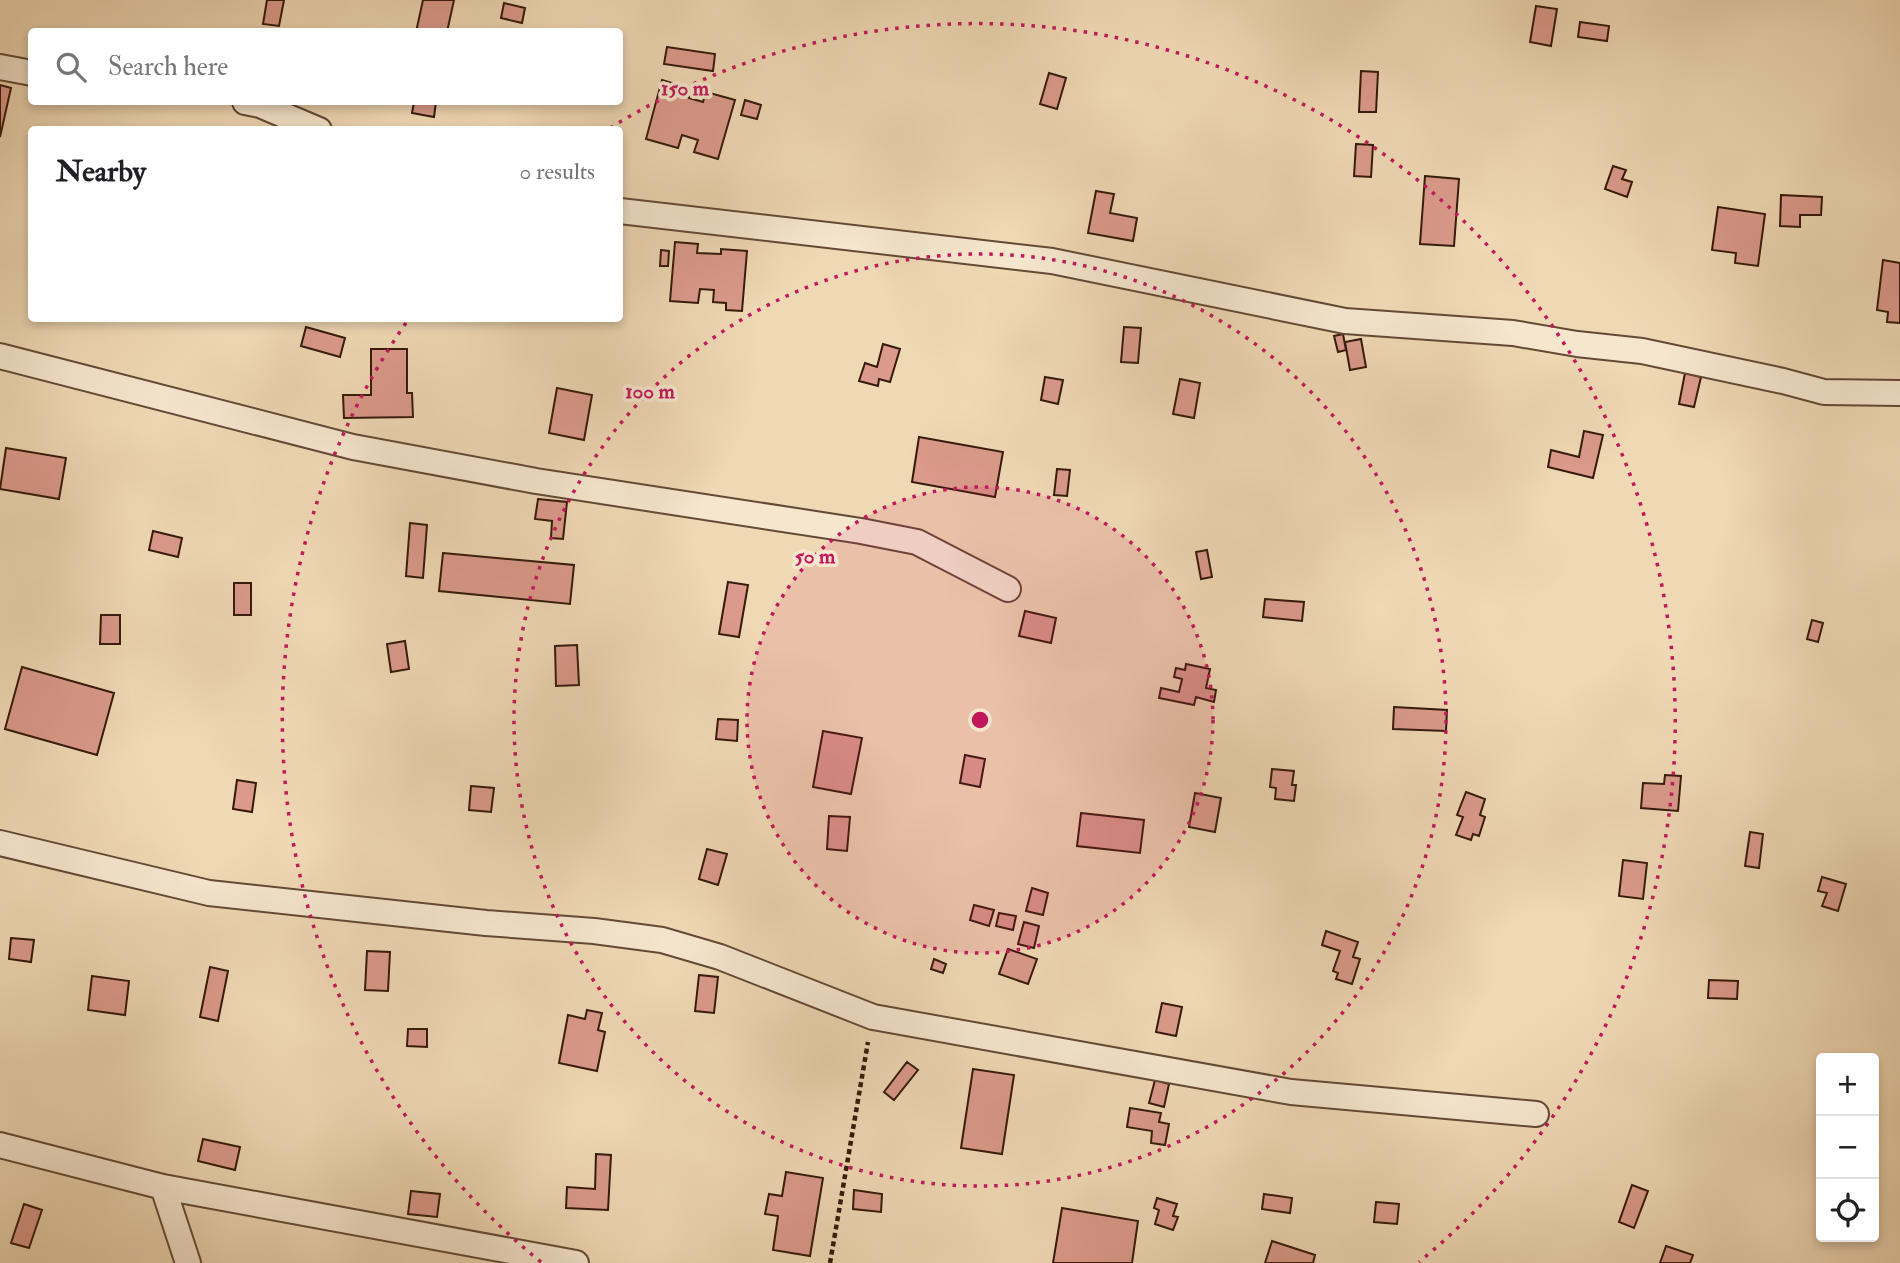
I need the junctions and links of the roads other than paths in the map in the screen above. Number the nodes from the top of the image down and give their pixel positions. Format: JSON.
{"nodes":[{"id":1,"x":0,"y":67,"type":"edge"},
{"id":2,"x":28,"y":72,"type":"edge"},
{"id":3,"x":260,"y":105,"type":"edge"},
{"id":4,"x":310,"y":126,"type":"edge"},
{"id":5,"x":623,"y":211,"type":"edge"},
{"id":6,"x":0,"y":356,"type":"edge"},
{"id":7,"x":1900,"y":393,"type":"edge"},
{"id":8,"x":1008,"y":589,"type":"dead end"},
{"id":9,"x":0,"y":843,"type":"edge"},
{"id":10,"x":1536,"y":1114,"type":"dead end"},
{"id":11,"x":0,"y":1145,"type":"edge"},
{"id":12,"x":163,"y":1187,"type":"junction"},
{"id":13,"x":188,"y":1263,"type":"edge"},
{"id":14,"x":576,"y":1263,"type":"edge"}],
"edges":[{"from":1,"to":2,"type":"street"},
{"from":3,"to":4,"type":"street"},
{"from":5,"to":7,"type":"street"},
{"from":6,"to":8,"type":"street"},
{"from":9,"to":10,"type":"street"},
{"from":11,"to":12,"type":"street"},
{"from":12,"to":13,"type":"street"},
{"from":12,"to":14,"type":"street"}]}
